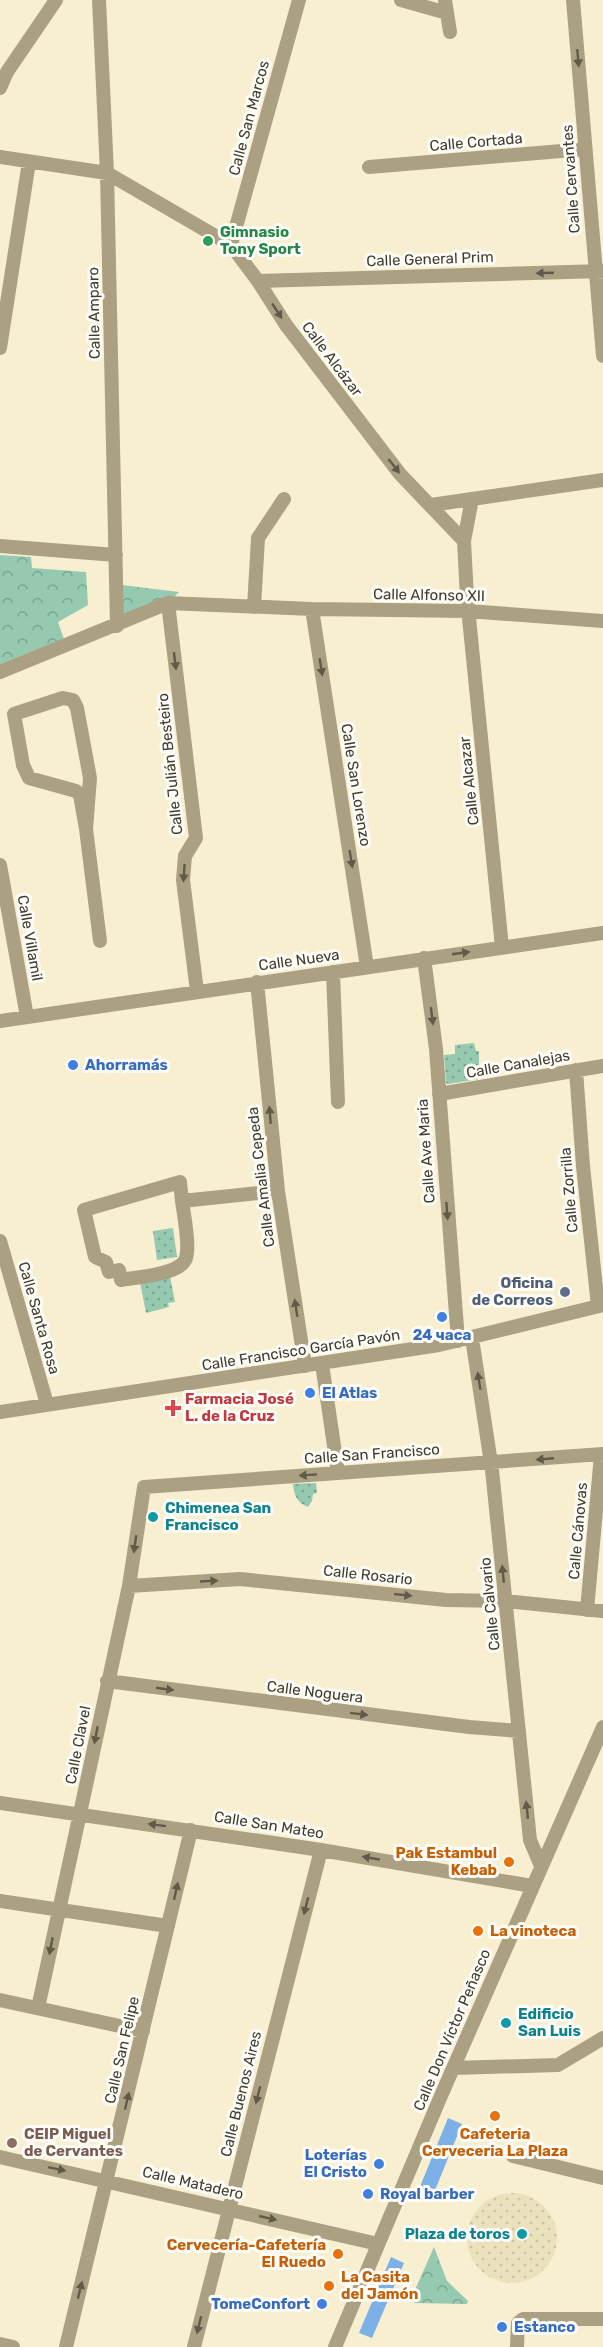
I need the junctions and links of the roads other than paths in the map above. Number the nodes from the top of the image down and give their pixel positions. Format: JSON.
{"nodes":[{"id":1,"x":56,"y":0,"type":"edge"},
{"id":2,"x":99,"y":0,"type":"edge"},
{"id":3,"x":299,"y":0,"type":"edge"},
{"id":4,"x":401,"y":0,"type":"edge"},
{"id":5,"x":573,"y":0,"type":"edge"},
{"id":6,"x":446,"y":6,"type":"edge"},
{"id":7,"x":450,"y":32,"type":"dead end"},
{"id":8,"x":0,"y":88,"type":"edge"},
{"id":9,"x":585,"y":149,"type":"junction"},
{"id":10,"x":0,"y":157,"type":"edge"},
{"id":11,"x":29,"y":162,"type":"junction"},
{"id":12,"x":369,"y":167,"type":"dead end"},
{"id":13,"x":107,"y":173,"type":"junction"},
{"id":14,"x":231,"y":245,"type":"junction"},
{"id":15,"x":599,"y":271,"type":"edge"},
{"id":16,"x":258,"y":281,"type":"junction"},
{"id":17,"x":0,"y":348,"type":"edge"},
{"id":18,"x":603,"y":356,"type":"edge"},
{"id":19,"x":603,"y":480,"type":"edge"},
{"id":20,"x":284,"y":499,"type":"dead end"},
{"id":21,"x":472,"y":499,"type":"junction"},
{"id":22,"x":431,"y":505,"type":"junction"},
{"id":23,"x":464,"y":541,"type":"junction"},
{"id":24,"x":0,"y":546,"type":"edge"},
{"id":25,"x":116,"y":555,"type":"junction"},
{"id":26,"x":168,"y":603,"type":"junction"},
{"id":27,"x":254,"y":607,"type":"junction"},
{"id":28,"x":312,"y":609,"type":"junction"},
{"id":29,"x":468,"y":611,"type":"junction"},
{"id":30,"x":603,"y":621,"type":"edge"},
{"id":31,"x":117,"y":626,"type":"junction"},
{"id":32,"x":0,"y":672,"type":"edge"},
{"id":33,"x":14,"y":714,"type":"junction"},
{"id":34,"x":0,"y":718,"type":"edge"},
{"id":35,"x":86,"y":830,"type":"junction"},
{"id":36,"x":0,"y":866,"type":"edge"},
{"id":37,"x":603,"y":933,"type":"edge"},
{"id":38,"x":100,"y":941,"type":"dead end"},
{"id":39,"x":502,"y":947,"type":"junction"},
{"id":40,"x":424,"y":958,"type":"junction"},
{"id":41,"x":367,"y":967,"type":"junction"},
{"id":42,"x":333,"y":972,"type":"junction"},
{"id":43,"x":257,"y":982,"type":"junction"},
{"id":44,"x":197,"y":991,"type":"junction"},
{"id":45,"x":27,"y":1017,"type":"junction"},
{"id":46,"x":0,"y":1021,"type":"edge"},
{"id":47,"x":603,"y":1066,"type":"edge"},
{"id":48,"x":576,"y":1070,"type":"junction"},
{"id":49,"x":439,"y":1094,"type":"junction"},
{"id":50,"x":338,"y":1102,"type":"dead end"},
{"id":51,"x":278,"y":1191,"type":"junction"},
{"id":52,"x":182,"y":1201,"type":"junction"},
{"id":53,"x":0,"y":1240,"type":"edge"},
{"id":54,"x":601,"y":1305,"type":"edge"},
{"id":55,"x":465,"y":1340,"type":"junction"},
{"id":56,"x":322,"y":1364,"type":"junction"},
{"id":57,"x":305,"y":1366,"type":"junction"},
{"id":58,"x":47,"y":1404,"type":"junction"},
{"id":59,"x":0,"y":1412,"type":"edge"},
{"id":60,"x":602,"y":1455,"type":"edge"},
{"id":61,"x":491,"y":1464,"type":"junction"},
{"id":62,"x":338,"y":1473,"type":"junction"},
{"id":63,"x":144,"y":1486,"type":"joint"},
{"id":64,"x":129,"y":1586,"type":"junction"},
{"id":65,"x":506,"y":1601,"type":"junction"},
{"id":66,"x":587,"y":1610,"type":"junction"},
{"id":67,"x":603,"y":1611,"type":"edge"},
{"id":68,"x":107,"y":1681,"type":"junction"},
{"id":69,"x":603,"y":1727,"type":"edge"},
{"id":70,"x":519,"y":1731,"type":"junction"},
{"id":71,"x":0,"y":1803,"type":"edge"},
{"id":72,"x":80,"y":1815,"type":"junction"},
{"id":73,"x":191,"y":1830,"type":"junction"},
{"id":74,"x":321,"y":1850,"type":"junction"},
{"id":75,"x":541,"y":1866,"type":"junction"},
{"id":76,"x":532,"y":1886,"type":"junction"},
{"id":77,"x":0,"y":1901,"type":"edge"},
{"id":78,"x":58,"y":1910,"type":"junction"},
{"id":79,"x":168,"y":1926,"type":"junction"},
{"id":80,"x":0,"y":2000,"type":"edge"},
{"id":81,"x":38,"y":2008,"type":"junction"},
{"id":82,"x":143,"y":2031,"type":"junction"},
{"id":83,"x":603,"y":2038,"type":"edge"},
{"id":84,"x":453,"y":2068,"type":"junction"},
{"id":85,"x":513,"y":2156,"type":"dead end"},
{"id":86,"x":0,"y":2157,"type":"edge"},
{"id":87,"x":603,"y":2178,"type":"edge"},
{"id":88,"x":108,"y":2180,"type":"junction"},
{"id":89,"x":229,"y":2209,"type":"junction"},
{"id":90,"x":378,"y":2244,"type":"junction"},
{"id":91,"x":603,"y":2319,"type":"edge"},
{"id":92,"x":0,"y":2344,"type":"edge"},
{"id":93,"x":13,"y":2347,"type":"edge"},
{"id":94,"x":66,"y":2347,"type":"edge"},
{"id":95,"x":194,"y":2347,"type":"edge"},
{"id":96,"x":335,"y":2347,"type":"edge"},
{"id":97,"x":517,"y":2347,"type":"edge"}],
"edges":[{"from":1,"to":8,"type":"street"},
{"from":2,"to":13,"type":"street","name":"Calle Amparo"},
{"from":3,"to":14,"type":"street","name":"Calle San Marcos"},
{"from":4,"to":6,"type":"street"},
{"from":5,"to":9,"type":"street","name":"Calle Cervantes","one_way":true},
{"from":6,"to":7,"type":"street"},
{"from":9,"to":12,"type":"street","name":"Calle Cortada"},
{"from":9,"to":15,"type":"street","name":"Calle Cervantes"},
{"from":10,"to":11,"type":"street"},
{"from":11,"to":13,"type":"street"},
{"from":11,"to":17,"type":"street"},
{"from":13,"to":14,"type":"street","name":"Calle Alcázar"},
{"from":13,"to":25,"type":"street","name":"Calle Amparo"},
{"from":14,"to":16,"type":"street","name":"Calle Alcázar"},
{"from":15,"to":16,"type":"street","name":"Calle General Prim","one_way":true},
{"from":15,"to":18,"type":"street","name":"Calle Cervantes"},
{"from":16,"to":22,"type":"street","name":"Calle Alcázar","one_way":true},
{"from":19,"to":21,"type":"street"},
{"from":20,"to":27,"type":"street"},
{"from":21,"to":22,"type":"street"},
{"from":21,"to":23,"type":"street"},
{"from":22,"to":23,"type":"street","name":"Calle Alcázar"},
{"from":23,"to":29,"type":"street"},
{"from":24,"to":25,"type":"street"},
{"from":25,"to":31,"type":"street","name":"Calle Amparo"},
{"from":26,"to":27,"type":"street","name":"Calle Alfonso XII"},
{"from":26,"to":31,"type":"street","name":"Calle Alfonso XII"},
{"from":26,"to":44,"type":"street","name":"Calle Julián Besteiro","one_way":true},
{"from":27,"to":28,"type":"street","name":"Calle Alfonso XII"},
{"from":28,"to":29,"type":"street","name":"Calle Alfonso XII"},
{"from":28,"to":41,"type":"street","name":"Calle San Lorenzo","one_way":true},
{"from":29,"to":30,"type":"street","name":"Calle Alfonso XII"},
{"from":29,"to":39,"type":"street","name":"Calle Alcazar"},
{"from":31,"to":32,"type":"street","name":"Calle Alfonso XII"},
{"from":33,"to":34,"type":"street"},
{"from":33,"to":35,"type":"street"},
{"from":33,"to":35,"type":"street"},
{"from":35,"to":38,"type":"street"},
{"from":36,"to":45,"type":"street","name":"Calle Villamil"},
{"from":37,"to":39,"type":"street","name":"Calle Nueva"},
{"from":40,"to":39,"type":"street","name":"Calle Nueva","one_way":true},
{"from":40,"to":41,"type":"street","name":"Calle Nueva"},
{"from":40,"to":49,"type":"street","name":"Calle Ave Maria","one_way":true},
{"from":41,"to":42,"type":"street","name":"Calle Nueva"},
{"from":42,"to":43,"type":"street","name":"Calle Nueva"},
{"from":42,"to":50,"type":"street"},
{"from":43,"to":44,"type":"street","name":"Calle Nueva"},
{"from":51,"to":43,"type":"street","name":"Calle Amalia Cepeda","one_way":true},
{"from":44,"to":45,"type":"street","name":"Calle Nueva"},
{"from":45,"to":46,"type":"street","name":"Calle Nueva"},
{"from":47,"to":48,"type":"street","name":"Calle Canalejas"},
{"from":48,"to":49,"type":"street","name":"Calle Canalejas"},
{"from":48,"to":54,"type":"street","name":"Calle Zorrilla"},
{"from":49,"to":55,"type":"street","name":"Calle Ave Maria","one_way":true},
{"from":51,"to":52,"type":"street"},
{"from":57,"to":51,"type":"street","name":"Calle Amalia Cepeda","one_way":true},
{"from":52,"to":52,"type":"street"},
{"from":53,"to":58,"type":"street","name":"Calle Santa Rosa"},
{"from":54,"to":55,"type":"street","name":"Calle Francisco García Pavón"},
{"from":55,"to":56,"type":"street","name":"Calle Francisco García Pavón"},
{"from":61,"to":55,"type":"street","name":"Calle Calvario","one_way":true},
{"from":56,"to":57,"type":"street","name":"Calle Francisco García Pavón"},
{"from":56,"to":62,"type":"street"},
{"from":57,"to":58,"type":"street","name":"Calle Francisco García Pavón"},
{"from":58,"to":59,"type":"street","name":"Calle Francisco García Pavón"},
{"from":60,"to":61,"type":"street","name":"Calle San Francisco","one_way":true},
{"from":60,"to":66,"type":"street","name":"Calle Cánovas"},
{"from":61,"to":62,"type":"street","name":"Calle San Francisco"},
{"from":65,"to":61,"type":"street","name":"Calle Calvario","one_way":true},
{"from":62,"to":63,"type":"street","name":"Calle San Francisco","one_way":true},
{"from":63,"to":64,"type":"street","name":"Calle Clavel","one_way":true},
{"from":64,"to":65,"type":"street","name":"Calle Rosario","one_way":true},
{"from":64,"to":68,"type":"street","name":"Calle Clavel"},
{"from":65,"to":66,"type":"street","name":"Calle Rosario"},
{"from":65,"to":70,"type":"street","name":"Calle Calvario"},
{"from":66,"to":67,"type":"street","name":"Calle Rosario"},
{"from":68,"to":70,"type":"street","name":"Calle Noguera","one_way":true},
{"from":68,"to":72,"type":"street","name":"Calle Clavel","one_way":true},
{"from":69,"to":75,"type":"street","name":"Calle Don Víctor Peñasco"},
{"from":75,"to":70,"type":"street","name":"Calle Calvario","one_way":true},
{"from":71,"to":72,"type":"street","name":"Calle San Mateo"},
{"from":73,"to":72,"type":"street","name":"Calle San Mateo","one_way":true},
{"from":72,"to":78,"type":"street","name":"Calle Clavel"},
{"from":73,"to":74,"type":"street","name":"Calle San Mateo"},
{"from":79,"to":73,"type":"street","name":"Calle San Felipe","one_way":true},
{"from":76,"to":74,"type":"street","name":"Calle San Mateo","one_way":true},
{"from":74,"to":89,"type":"street","name":"Calle Buenos Aires","one_way":true},
{"from":75,"to":76,"type":"street","name":"Calle Don Víctor Peñasco"},
{"from":76,"to":84,"type":"street","name":"Calle Don Víctor Peñasco"},
{"from":77,"to":78,"type":"street"},
{"from":78,"to":79,"type":"street"},
{"from":78,"to":81,"type":"street","name":"Calle Clavel","one_way":true},
{"from":79,"to":82,"type":"street","name":"Calle San Felipe"},
{"from":80,"to":81,"type":"street"},
{"from":81,"to":82,"type":"street"},
{"from":88,"to":82,"type":"street","name":"Calle San Felipe","one_way":true},
{"from":83,"to":84,"type":"street"},
{"from":84,"to":90,"type":"street","name":"Calle Don Víctor Peñasco"},
{"from":85,"to":87,"type":"street"},
{"from":86,"to":88,"type":"street","name":"Calle Matadero","one_way":true},
{"from":88,"to":89,"type":"street","name":"Calle Matadero"},
{"from":94,"to":88,"type":"street","name":"Calle San Felipe","one_way":true},
{"from":89,"to":90,"type":"street","name":"Calle Matadero","one_way":true},
{"from":89,"to":95,"type":"street","name":"Calle Buenos Aires","one_way":true},
{"from":90,"to":96,"type":"street","name":"Calle Don Víctor Peñasco"},
{"from":91,"to":97,"type":"street"},
{"from":92,"to":93,"type":"street"}]}
